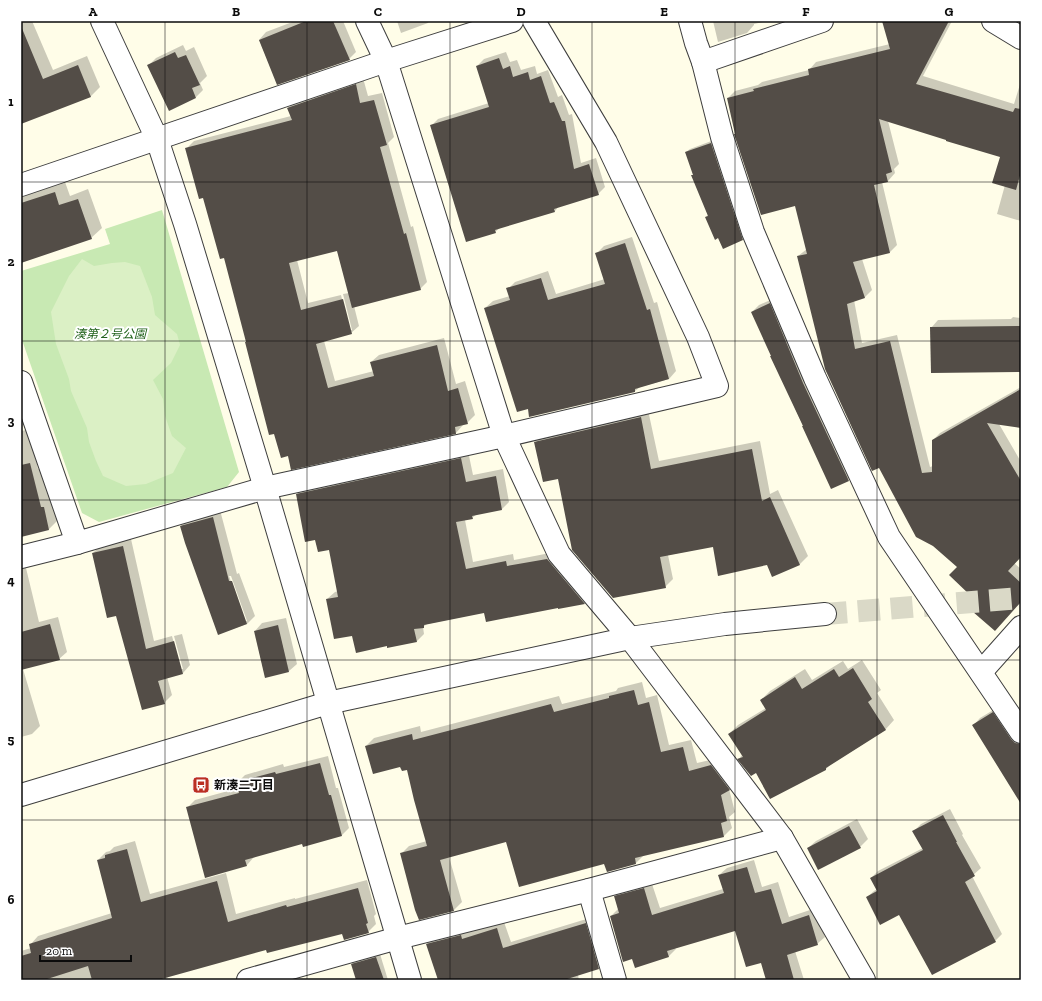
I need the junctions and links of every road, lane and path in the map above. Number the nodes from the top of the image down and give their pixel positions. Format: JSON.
{"nodes":[{"id":1,"x":102,"y":21,"type":"edge"},
{"id":2,"x":367,"y":21,"type":"edge"},
{"id":3,"x":512,"y":21,"type":"edge"},
{"id":4,"x":534,"y":21,"type":"edge"},
{"id":5,"x":690,"y":21,"type":"edge"},
{"id":6,"x":822,"y":21,"type":"edge"},
{"id":7,"x":994,"y":21,"type":"edge"},
{"id":8,"x":1021,"y":38,"type":"edge"},
{"id":9,"x":386,"y":61,"type":"junction"},
{"id":10,"x":703,"y":62,"type":"junction"},
{"id":11,"x":157,"y":139,"type":"junction"},
{"id":12,"x":21,"y":185,"type":"edge"},
{"id":13,"x":21,"y":382,"type":"edge"},
{"id":14,"x":504,"y":436,"type":"junction"},
{"id":15,"x":265,"y":488,"type":"junction"},
{"id":16,"x":76,"y":543,"type":"junction"},
{"id":17,"x":21,"y":557,"type":"edge"},
{"id":18,"x":824,"y":614,"type":"tunnel mouth"},
{"id":19,"x":1021,"y":627,"type":"edge"},
{"id":20,"x":630,"y":638,"type":"junction"},
{"id":21,"x":981,"y":672,"type":"junction"},
{"id":22,"x":328,"y":703,"type":"junction"},
{"id":23,"x":1021,"y":732,"type":"edge"},
{"id":24,"x":21,"y":795,"type":"edge"},
{"id":25,"x":782,"y":838,"type":"junction"},
{"id":26,"x":589,"y":890,"type":"junction"},
{"id":27,"x":398,"y":938,"type":"junction"},
{"id":28,"x":248,"y":980,"type":"edge"},
{"id":29,"x":410,"y":980,"type":"edge"},
{"id":30,"x":615,"y":980,"type":"edge"},
{"id":31,"x":864,"y":980,"type":"edge"}],
"edges":[{"from":1,"to":11,"type":"street"},
{"from":2,"to":9,"type":"street"},
{"from":3,"to":9,"type":"street"},
{"from":4,"to":14,"type":"street"},
{"from":5,"to":10,"type":"street"},
{"from":6,"to":10,"type":"street"},
{"from":7,"to":8,"type":"street"},
{"from":9,"to":11,"type":"street"},
{"from":9,"to":14,"type":"street"},
{"from":10,"to":21,"type":"street"},
{"from":11,"to":12,"type":"street"},
{"from":11,"to":15,"type":"street"},
{"from":13,"to":16,"type":"street"},
{"from":14,"to":15,"type":"street"},
{"from":14,"to":20,"type":"street"},
{"from":15,"to":16,"type":"street"},
{"from":15,"to":22,"type":"street"},
{"from":16,"to":17,"type":"street"},
{"from":18,"to":20,"type":"street"},
{"from":19,"to":21,"type":"street"},
{"from":20,"to":22,"type":"street"},
{"from":20,"to":25,"type":"street"},
{"from":21,"to":23,"type":"street"},
{"from":22,"to":24,"type":"street"},
{"from":22,"to":27,"type":"street"},
{"from":25,"to":26,"type":"street"},
{"from":25,"to":31,"type":"street"},
{"from":26,"to":27,"type":"street"},
{"from":26,"to":30,"type":"street"},
{"from":27,"to":28,"type":"street"},
{"from":27,"to":29,"type":"street"}]}
